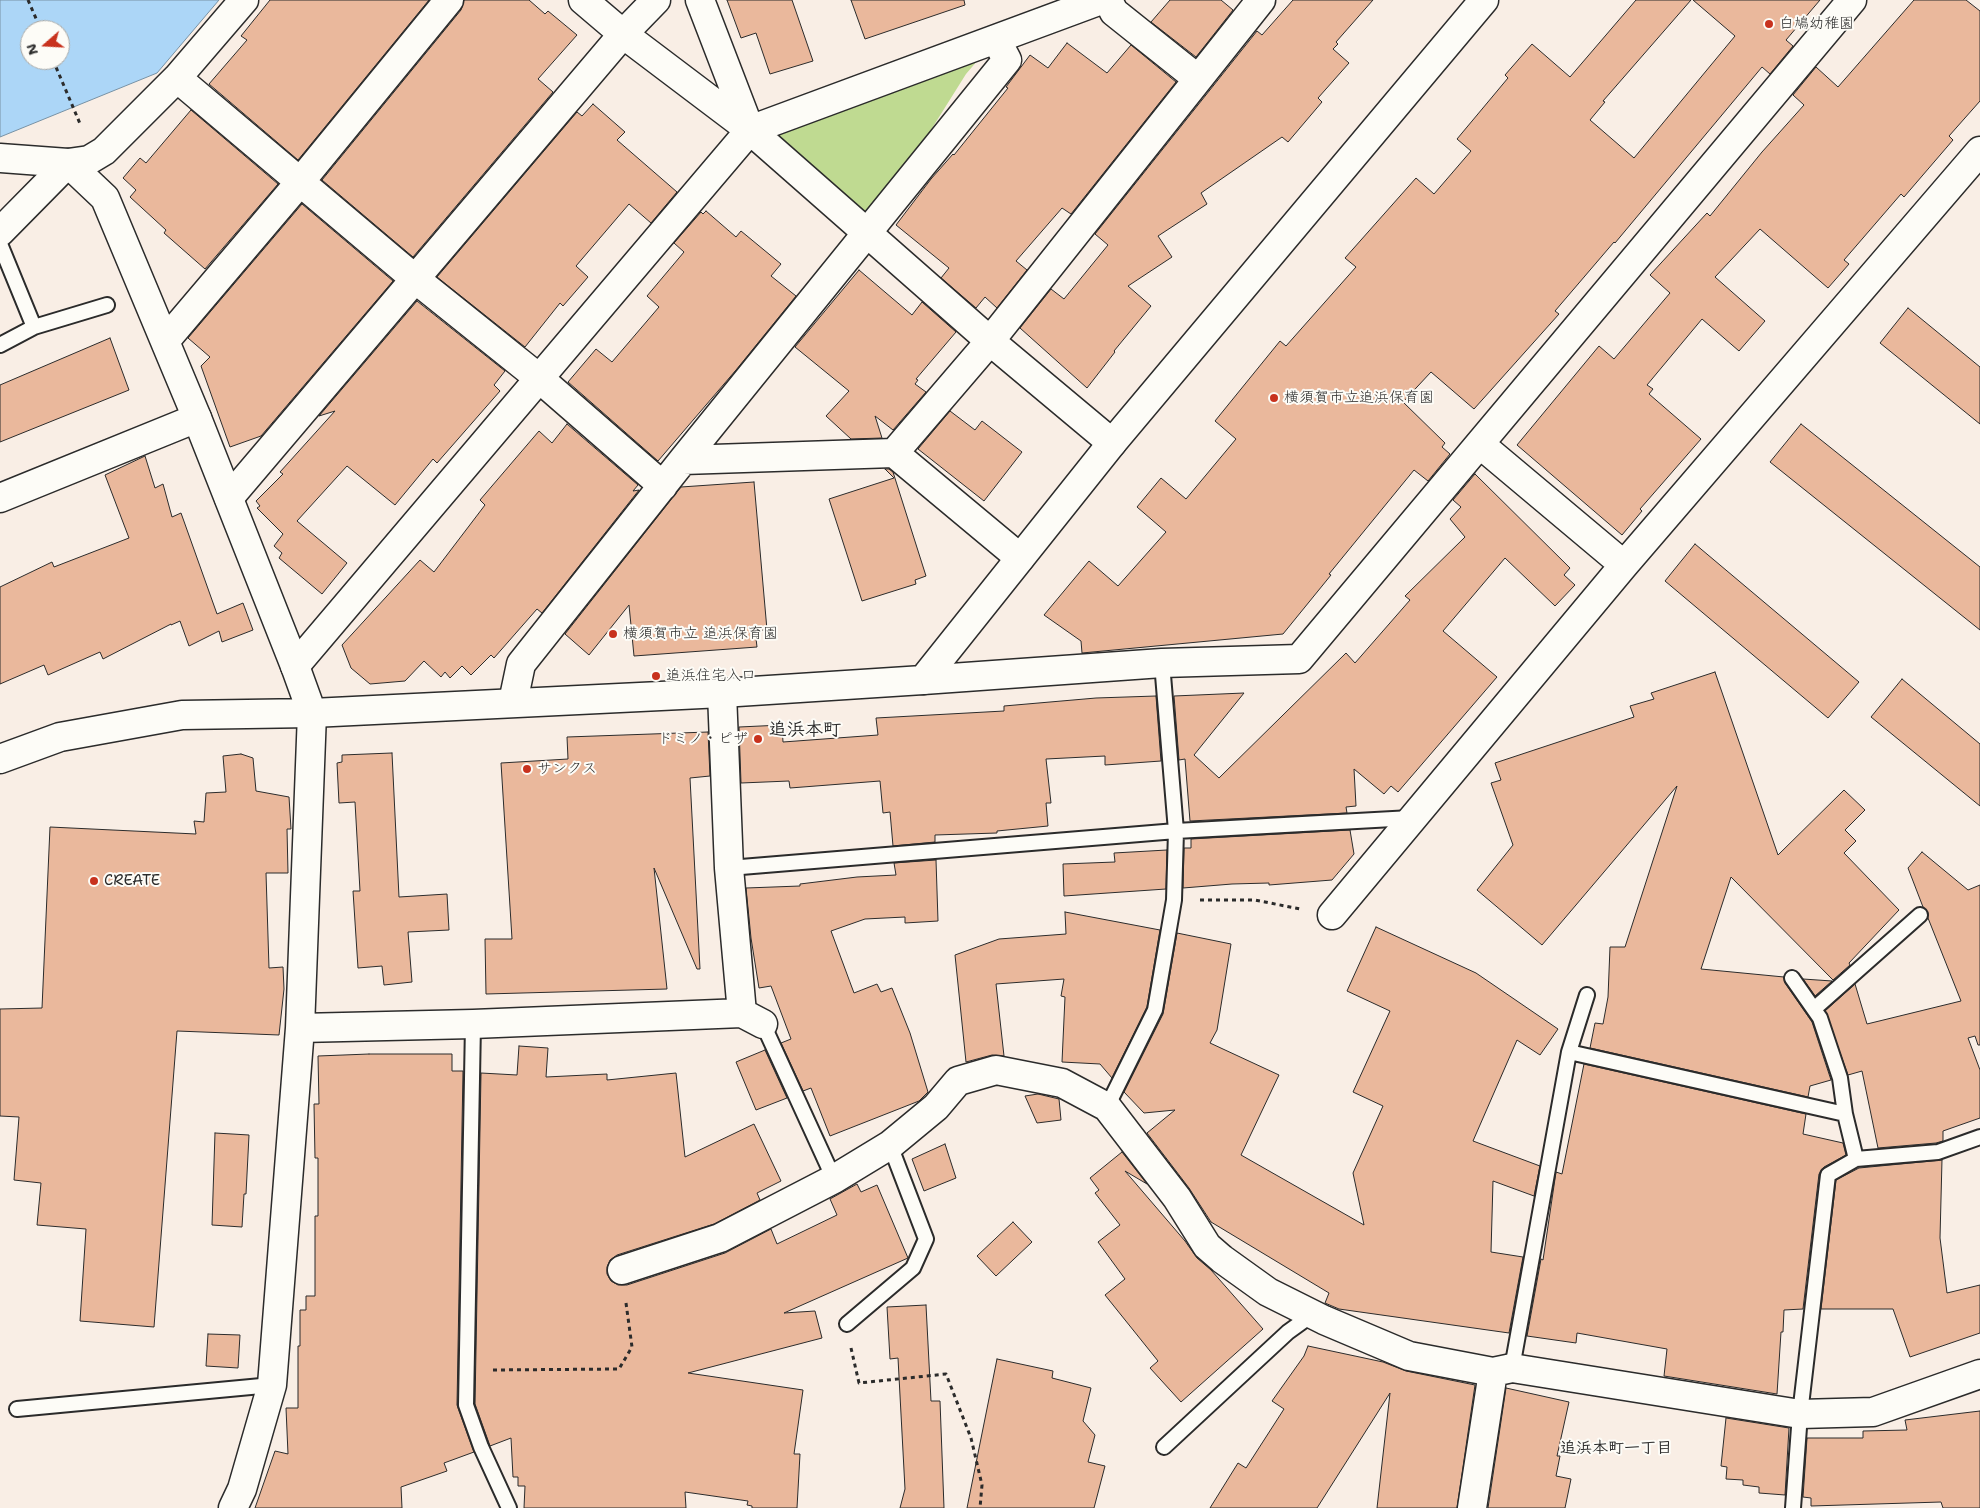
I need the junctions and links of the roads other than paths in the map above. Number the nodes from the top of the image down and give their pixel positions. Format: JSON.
{"nodes":[{"id":1,"x":244,"y":0,"type":"edge"},
{"id":2,"x":449,"y":0,"type":"edge"},
{"id":3,"x":583,"y":0,"type":"edge"},
{"id":4,"x":656,"y":0,"type":"edge"},
{"id":5,"x":700,"y":0,"type":"edge"},
{"id":6,"x":1101,"y":0,"type":"edge"},
{"id":7,"x":1108,"y":0,"type":"edge"},
{"id":8,"x":1261,"y":0,"type":"edge"},
{"id":9,"x":1484,"y":0,"type":"edge"},
{"id":10,"x":1852,"y":0,"type":"edge"},
{"id":11,"x":623,"y":34,"type":"junction"},
{"id":12,"x":996,"y":39,"type":"junction"},
{"id":13,"x":177,"y":78,"type":"junction"},
{"id":14,"x":1198,"y":79,"type":"junction"},
{"id":15,"x":750,"y":130,"type":"junction"},
{"id":16,"x":1978,"y":157,"type":"edge"},
{"id":17,"x":0,"y":158,"type":"edge"},
{"id":18,"x":68,"y":163,"type":"junction"},
{"id":19,"x":300,"y":182,"type":"junction"},
{"id":20,"x":0,"y":232,"type":"edge"},
{"id":21,"x":868,"y":234,"type":"junction"},
{"id":22,"x":0,"y":244,"type":"edge"},
{"id":23,"x":414,"y":278,"type":"junction"},
{"id":24,"x":106,"y":305,"type":"dead end"},
{"id":25,"x":34,"y":327,"type":"junction"},
{"id":26,"x":166,"y":340,"type":"junction"},
{"id":27,"x":990,"y":341,"type":"junction"},
{"id":28,"x":0,"y":345,"type":"edge"},
{"id":29,"x":540,"y":379,"type":"junction"},
{"id":30,"x":197,"y":418,"type":"junction"},
{"id":31,"x":1112,"y":443,"type":"junction"},
{"id":32,"x":1481,"y":444,"type":"junction"},
{"id":33,"x":894,"y":453,"type":"junction"},
{"id":34,"x":683,"y":460,"type":"junction"},
{"id":35,"x":663,"y":486,"type":"junction"},
{"id":36,"x":0,"y":498,"type":"edge"},
{"id":37,"x":229,"y":498,"type":"junction"},
{"id":38,"x":1020,"y":558,"type":"junction"},
{"id":39,"x":1624,"y":565,"type":"junction"},
{"id":40,"x":1162,"y":664,"type":"junction"},
{"id":41,"x":296,"y":666,"type":"junction"},
{"id":42,"x":923,"y":680,"type":"junction"},
{"id":43,"x":722,"y":693,"type":"junction"},
{"id":44,"x":513,"y":702,"type":"junction"},
{"id":45,"x":312,"y":713,"type":"junction"},
{"id":46,"x":0,"y":759,"type":"edge"},
{"id":47,"x":1411,"y":818,"type":"junction"},
{"id":48,"x":1176,"y":830,"type":"junction"},
{"id":49,"x":729,"y":868,"type":"junction"},
{"id":50,"x":1332,"y":915,"type":"road end"},
{"id":51,"x":1920,"y":915,"type":"dead end"},
{"id":52,"x":1792,"y":978,"type":"dead end"},
{"id":53,"x":1587,"y":995,"type":"dead end"},
{"id":54,"x":1814,"y":1009,"type":"junction"},
{"id":55,"x":753,"y":1018,"type":"junction"},
{"id":56,"x":473,"y":1024,"type":"junction"},
{"id":57,"x":300,"y":1028,"type":"junction"},
{"id":58,"x":1569,"y":1052,"type":"junction"},
{"id":59,"x":1107,"y":1107,"type":"junction"},
{"id":60,"x":1845,"y":1114,"type":"junction"},
{"id":61,"x":1980,"y":1137,"type":"edge"},
{"id":62,"x":890,"y":1145,"type":"junction"},
{"id":63,"x":1856,"y":1159,"type":"junction"},
{"id":64,"x":834,"y":1179,"type":"junction"},
{"id":65,"x":622,"y":1270,"type":"road end"},
{"id":66,"x":1313,"y":1314,"type":"junction"},
{"id":67,"x":847,"y":1324,"type":"road end"},
{"id":68,"x":1502,"y":1370,"type":"junction"},
{"id":69,"x":1980,"y":1374,"type":"edge"},
{"id":70,"x":272,"y":1384,"type":"junction"},
{"id":71,"x":17,"y":1409,"type":"dead end"},
{"id":72,"x":1800,"y":1414,"type":"junction"},
{"id":73,"x":1164,"y":1447,"type":"dead end"},
{"id":74,"x":233,"y":1508,"type":"edge"},
{"id":75,"x":509,"y":1508,"type":"edge"},
{"id":76,"x":1472,"y":1508,"type":"edge"},
{"id":77,"x":1794,"y":1508,"type":"edge"}],
"edges":[{"from":1,"to":13,"type":"street"},
{"from":2,"to":19,"type":"street"},
{"from":3,"to":11,"type":"street"},
{"from":4,"to":11,"type":"street"},
{"from":5,"to":15,"type":"street"},
{"from":6,"to":12,"type":"street"},
{"from":7,"to":14,"type":"street"},
{"from":8,"to":14,"type":"street"},
{"from":9,"to":31,"type":"street"},
{"from":10,"to":32,"type":"street"},
{"from":11,"to":15,"type":"street"},
{"from":11,"to":23,"type":"street"},
{"from":12,"to":15,"type":"street"},
{"from":12,"to":21,"type":"street"},
{"from":13,"to":18,"type":"street"},
{"from":13,"to":19,"type":"street"},
{"from":14,"to":27,"type":"street"},
{"from":15,"to":21,"type":"street"},
{"from":15,"to":29,"type":"street"},
{"from":16,"to":39,"type":"street"},
{"from":17,"to":18,"type":"street"},
{"from":18,"to":20,"type":"street"},
{"from":18,"to":26,"type":"street"},
{"from":19,"to":23,"type":"street"},
{"from":19,"to":26,"type":"street"},
{"from":21,"to":27,"type":"street"},
{"from":21,"to":34,"type":"street"},
{"from":22,"to":25,"type":"lane"},
{"from":23,"to":29,"type":"street"},
{"from":23,"to":37,"type":"street"},
{"from":24,"to":25,"type":"lane"},
{"from":25,"to":28,"type":"lane"},
{"from":26,"to":30,"type":"street"},
{"from":27,"to":31,"type":"street"},
{"from":27,"to":33,"type":"street"},
{"from":29,"to":35,"type":"street"},
{"from":29,"to":41,"type":"street"},
{"from":30,"to":36,"type":"street"},
{"from":30,"to":37,"type":"street"},
{"from":31,"to":38,"type":"street"},
{"from":32,"to":39,"type":"street"},
{"from":32,"to":40,"type":"street"},
{"from":33,"to":34,"type":"street"},
{"from":33,"to":38,"type":"street"},
{"from":34,"to":35,"type":"street"},
{"from":35,"to":44,"type":"street"},
{"from":37,"to":41,"type":"street"},
{"from":38,"to":42,"type":"street"},
{"from":39,"to":47,"type":"street"},
{"from":40,"to":42,"type":"street"},
{"from":40,"to":48,"type":"lane"},
{"from":41,"to":45,"type":"street"},
{"from":42,"to":43,"type":"street"},
{"from":43,"to":44,"type":"street"},
{"from":43,"to":49,"type":"street"},
{"from":44,"to":45,"type":"street"},
{"from":45,"to":46,"type":"street"},
{"from":45,"to":57,"type":"street"},
{"from":47,"to":48,"type":"lane"},
{"from":47,"to":50,"type":"street"},
{"from":48,"to":49,"type":"lane"},
{"from":48,"to":59,"type":"lane"},
{"from":49,"to":55,"type":"street"},
{"from":51,"to":54,"type":"lane"},
{"from":52,"to":54,"type":"lane"},
{"from":53,"to":58,"type":"lane"},
{"from":54,"to":60,"type":"lane"},
{"from":55,"to":56,"type":"street"},
{"from":55,"to":64,"type":"lane"},
{"from":56,"to":57,"type":"street"},
{"from":56,"to":75,"type":"lane"},
{"from":57,"to":70,"type":"street"},
{"from":58,"to":60,"type":"lane"},
{"from":58,"to":68,"type":"lane"},
{"from":59,"to":62,"type":"street"},
{"from":59,"to":66,"type":"street"},
{"from":60,"to":63,"type":"lane"},
{"from":61,"to":63,"type":"lane"},
{"from":62,"to":64,"type":"street"},
{"from":62,"to":67,"type":"lane"},
{"from":63,"to":72,"type":"lane"},
{"from":64,"to":65,"type":"street"},
{"from":66,"to":68,"type":"street"},
{"from":66,"to":73,"type":"lane"},
{"from":68,"to":72,"type":"street"},
{"from":68,"to":76,"type":"street"},
{"from":69,"to":72,"type":"street"},
{"from":70,"to":71,"type":"lane"},
{"from":70,"to":74,"type":"street"},
{"from":72,"to":77,"type":"lane"}]}
